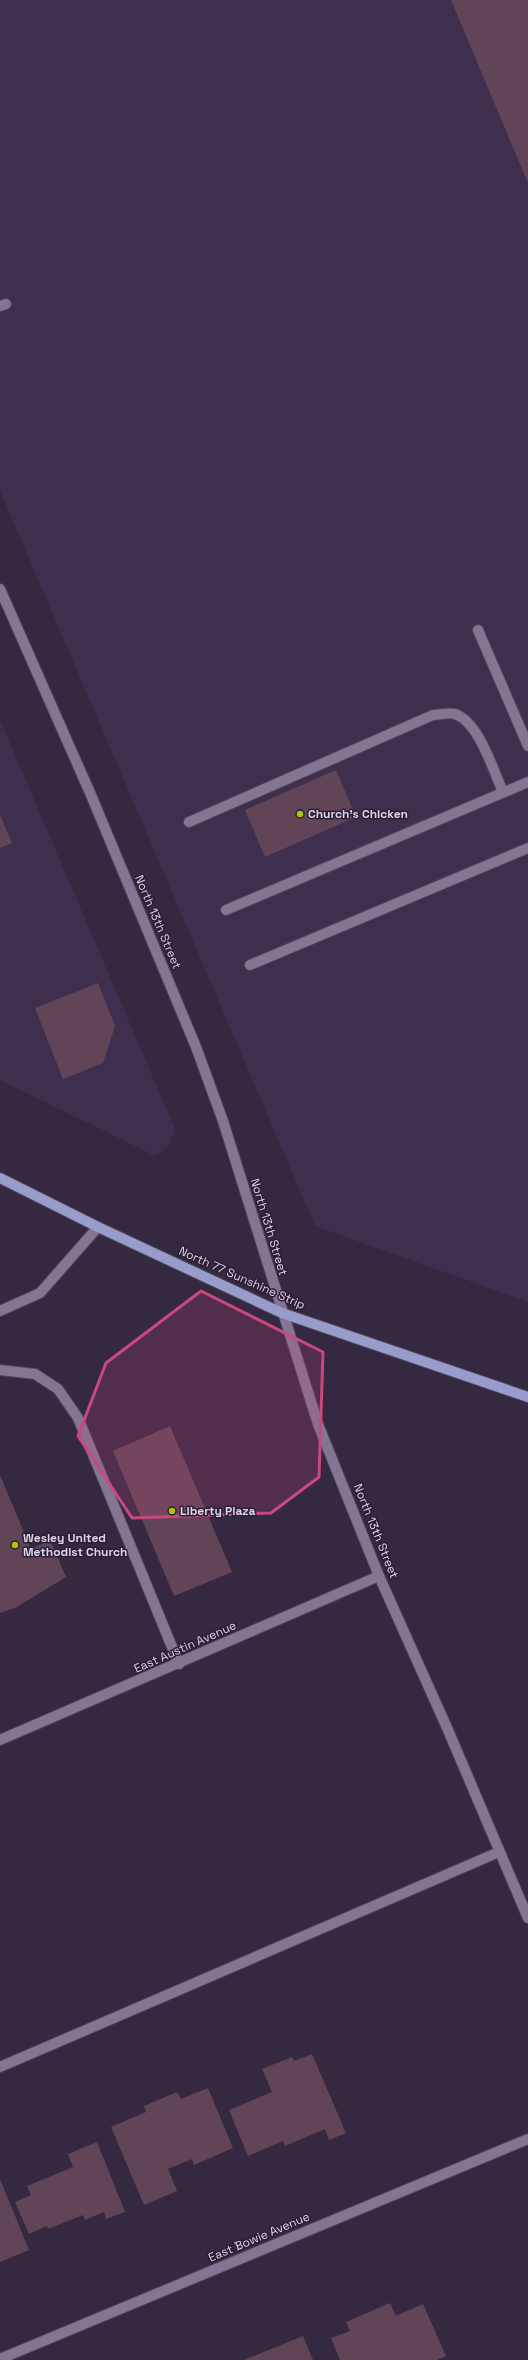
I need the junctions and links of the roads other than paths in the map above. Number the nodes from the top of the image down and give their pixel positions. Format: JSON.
{"nodes":[{"id":1,"x":0,"y":589,"type":"edge"},
{"id":2,"x":478,"y":630,"type":"dead end"},
{"id":3,"x":528,"y":746,"type":"edge"},
{"id":4,"x":528,"y":782,"type":"edge"},
{"id":5,"x":504,"y":792,"type":"junction"},
{"id":6,"x":189,"y":822,"type":"dead end"},
{"id":7,"x":528,"y":848,"type":"edge"},
{"id":8,"x":226,"y":910,"type":"dead end"},
{"id":9,"x":250,"y":965,"type":"dead end"},
{"id":10,"x":0,"y":1178,"type":"edge"},
{"id":11,"x":98,"y":1227,"type":"junction"},
{"id":12,"x":0,"y":1310,"type":"edge"},
{"id":13,"x":282,"y":1313,"type":"junction"},
{"id":14,"x":0,"y":1370,"type":"edge"},
{"id":15,"x":528,"y":1398,"type":"edge"},
{"id":16,"x":379,"y":1576,"type":"junction"},
{"id":17,"x":179,"y":1664,"type":"junction"},
{"id":18,"x":0,"y":1740,"type":"edge"},
{"id":19,"x":499,"y":1852,"type":"junction"},
{"id":20,"x":528,"y":1918,"type":"edge"},
{"id":21,"x":0,"y":2067,"type":"edge"},
{"id":22,"x":528,"y":2138,"type":"edge"},
{"id":23,"x":0,"y":2359,"type":"edge"}],
"edges":[{"from":1,"to":13,"type":"street","name":"North 13th Street"},
{"from":2,"to":3,"type":"street"},
{"from":4,"to":5,"type":"street"},
{"from":5,"to":6,"type":"street"},
{"from":5,"to":8,"type":"street"},
{"from":7,"to":9,"type":"street"},
{"from":10,"to":11,"type":"main road","name":"North 77 Sunshine Strip"},
{"from":11,"to":12,"type":"street"},
{"from":11,"to":13,"type":"main road","name":"North 77 Sunshine Strip"},
{"from":13,"to":15,"type":"main road","name":"North 77 Sunshine Strip"},
{"from":13,"to":16,"type":"street","name":"North 13th Street"},
{"from":14,"to":17,"type":"street"},
{"from":16,"to":17,"type":"street","name":"East Austin Avenue"},
{"from":16,"to":19,"type":"street","name":"North 13th Street"},
{"from":17,"to":18,"type":"street","name":"East Austin Avenue"},
{"from":19,"to":20,"type":"street","name":"North 13th Street"},
{"from":19,"to":21,"type":"street"},
{"from":22,"to":23,"type":"street","name":"East Bowie Avenue"}]}
